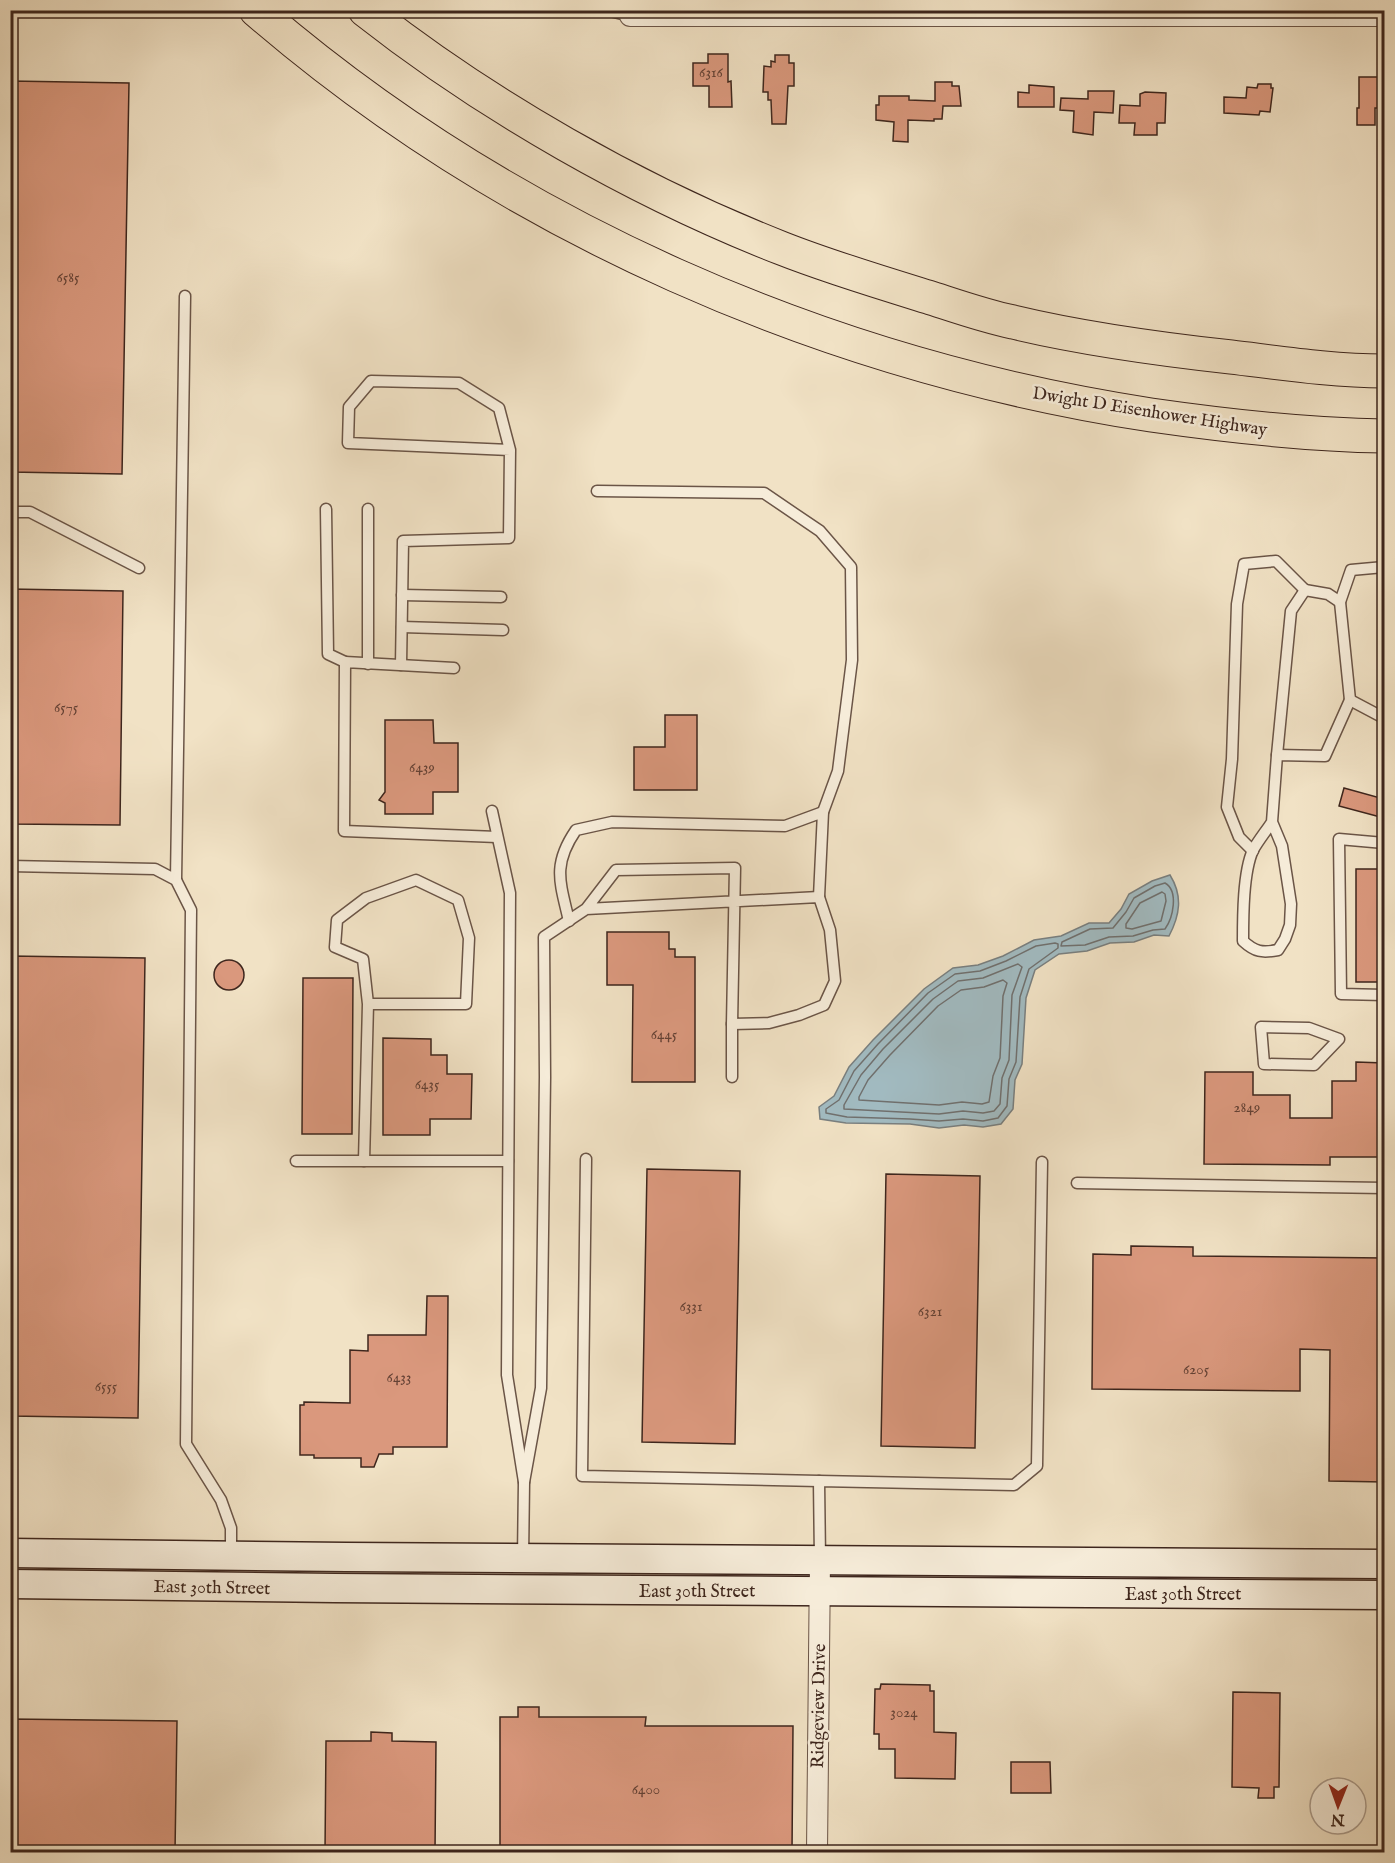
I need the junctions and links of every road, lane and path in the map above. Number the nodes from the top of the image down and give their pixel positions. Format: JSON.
{"nodes":[{"id":1,"x":256,"y":10,"type":"edge"},
{"id":2,"x":365,"y":10,"type":"edge"},
{"id":3,"x":606,"y":10,"type":"edge"},
{"id":4,"x":1344,"y":13,"type":"edge"},
{"id":5,"x":630,"y":16,"type":"joint"},
{"id":6,"x":1384,"y":16,"type":"edge"},
{"id":7,"x":185,"y":296,"type":"dead end"},
{"id":8,"x":1384,"y":371,"type":"edge"},
{"id":9,"x":1384,"y":436,"type":"edge"},
{"id":10,"x":510,"y":450,"type":"junction"},
{"id":11,"x":597,"y":491,"type":"dead end"},
{"id":12,"x":326,"y":509,"type":"dead end"},
{"id":13,"x":368,"y":510,"type":"dead end"},
{"id":14,"x":10,"y":512,"type":"edge"},
{"id":15,"x":1384,"y":567,"type":"edge"},
{"id":16,"x":139,"y":568,"type":"dead end"},
{"id":17,"x":1305,"y":590,"type":"junction"},
{"id":18,"x":402,"y":595,"type":"junction"},
{"id":19,"x":501,"y":597,"type":"dead end"},
{"id":20,"x":1340,"y":602,"type":"junction"},
{"id":21,"x":402,"y":627,"type":"junction"},
{"id":22,"x":503,"y":630,"type":"dead end"},
{"id":23,"x":345,"y":662,"type":"junction"},
{"id":24,"x":368,"y":664,"type":"junction"},
{"id":25,"x":401,"y":665,"type":"junction"},
{"id":26,"x":454,"y":668,"type":"dead end"},
{"id":27,"x":1350,"y":700,"type":"junction"},
{"id":28,"x":1384,"y":718,"type":"edge"},
{"id":29,"x":1277,"y":755,"type":"junction"},
{"id":30,"x":492,"y":811,"type":"dead end"},
{"id":31,"x":823,"y":812,"type":"junction"},
{"id":32,"x":1272,"y":822,"type":"junction"},
{"id":33,"x":497,"y":837,"type":"junction"},
{"id":34,"x":1384,"y":843,"type":"edge"},
{"id":35,"x":1253,"y":851,"type":"junction"},
{"id":36,"x":10,"y":866,"type":"edge"},
{"id":37,"x":176,"y":880,"type":"junction"},
{"id":38,"x":819,"y":897,"type":"junction"},
{"id":39,"x":734,"y":902,"type":"junction"},
{"id":40,"x":586,"y":909,"type":"junction"},
{"id":41,"x":568,"y":921,"type":"junction"},
{"id":42,"x":1384,"y":995,"type":"edge"},
{"id":43,"x":368,"y":1004,"type":"junction"},
{"id":44,"x":732,"y":1024,"type":"junction"},
{"id":45,"x":1339,"y":1039,"type":"joint"},
{"id":46,"x":732,"y":1077,"type":"dead end"},
{"id":47,"x":586,"y":1159,"type":"dead end"},
{"id":48,"x":296,"y":1161,"type":"dead end"},
{"id":49,"x":364,"y":1161,"type":"junction"},
{"id":50,"x":508,"y":1161,"type":"junction"},
{"id":51,"x":1042,"y":1162,"type":"dead end"},
{"id":52,"x":1077,"y":1183,"type":"dead end"},
{"id":53,"x":1384,"y":1188,"type":"edge"},
{"id":54,"x":819,"y":1481,"type":"junction"},
{"id":55,"x":524,"y":1482,"type":"junction"},
{"id":56,"x":10,"y":1553,"type":"edge"},
{"id":57,"x":231,"y":1556,"type":"junction"},
{"id":58,"x":523,"y":1558,"type":"junction"},
{"id":59,"x":820,"y":1560,"type":"junction"},
{"id":60,"x":1384,"y":1564,"type":"edge"},
{"id":61,"x":10,"y":1584,"type":"edge"},
{"id":62,"x":230,"y":1587,"type":"junction"},
{"id":63,"x":820,"y":1591,"type":"junction"},
{"id":64,"x":1384,"y":1595,"type":"edge"},
{"id":65,"x":817,"y":1852,"type":"edge"}],
"edges":[{"from":1,"to":9,"type":"highway","name":"Dwight D Eisenhower Highway"},
{"from":2,"to":8,"type":"highway"},
{"from":3,"to":5,"type":"lane"},
{"from":4,"to":5,"type":"street"},
{"from":4,"to":6,"type":"street"},
{"from":7,"to":37,"type":"lane"},
{"from":10,"to":10,"type":"lane"},
{"from":10,"to":18,"type":"lane"},
{"from":11,"to":31,"type":"lane"},
{"from":12,"to":23,"type":"lane"},
{"from":13,"to":24,"type":"lane"},
{"from":14,"to":16,"type":"lane"},
{"from":15,"to":20,"type":"lane"},
{"from":17,"to":20,"type":"lane"},
{"from":17,"to":29,"type":"lane"},
{"from":17,"to":35,"type":"lane"},
{"from":18,"to":19,"type":"lane"},
{"from":18,"to":21,"type":"lane"},
{"from":20,"to":27,"type":"lane"},
{"from":21,"to":22,"type":"lane"},
{"from":21,"to":25,"type":"lane"},
{"from":23,"to":24,"type":"lane"},
{"from":23,"to":33,"type":"lane"},
{"from":24,"to":25,"type":"lane"},
{"from":25,"to":26,"type":"lane"},
{"from":27,"to":28,"type":"lane"},
{"from":27,"to":29,"type":"lane"},
{"from":29,"to":32,"type":"lane"},
{"from":30,"to":33,"type":"lane"},
{"from":31,"to":38,"type":"lane"},
{"from":31,"to":41,"type":"lane"},
{"from":32,"to":35,"type":"lane"},
{"from":32,"to":35,"type":"lane"},
{"from":33,"to":50,"type":"lane"},
{"from":34,"to":42,"type":"lane"},
{"from":36,"to":37,"type":"lane"},
{"from":37,"to":57,"type":"lane"},
{"from":38,"to":39,"type":"lane"},
{"from":38,"to":44,"type":"lane"},
{"from":39,"to":40,"type":"lane"},
{"from":39,"to":40,"type":"lane"},
{"from":39,"to":44,"type":"lane"},
{"from":40,"to":41,"type":"lane"},
{"from":41,"to":55,"type":"lane"},
{"from":43,"to":43,"type":"lane"},
{"from":43,"to":49,"type":"lane"},
{"from":44,"to":46,"type":"lane"},
{"from":45,"to":45,"type":"lane"},
{"from":47,"to":54,"type":"lane"},
{"from":48,"to":49,"type":"lane"},
{"from":49,"to":50,"type":"lane"},
{"from":50,"to":55,"type":"lane"},
{"from":51,"to":54,"type":"lane"},
{"from":52,"to":53,"type":"lane"},
{"from":54,"to":59,"type":"lane"},
{"from":55,"to":58,"type":"lane"},
{"from":56,"to":57,"type":"main road","name":"East 30th Street"},
{"from":57,"to":58,"type":"main road","name":"East 30th Street"},
{"from":57,"to":62,"type":"main road"},
{"from":58,"to":59,"type":"main road","name":"East 30th Street"},
{"from":59,"to":60,"type":"main road","name":"East 30th Street"},
{"from":59,"to":63,"type":"street","name":"Ridgeview Drive"},
{"from":61,"to":62,"type":"main road","name":"East 30th Street"},
{"from":62,"to":63,"type":"main road","name":"East 30th Street"},
{"from":63,"to":64,"type":"main road","name":"East 30th Street"},
{"from":63,"to":65,"type":"street","name":"Ridgeview Drive"}]}
